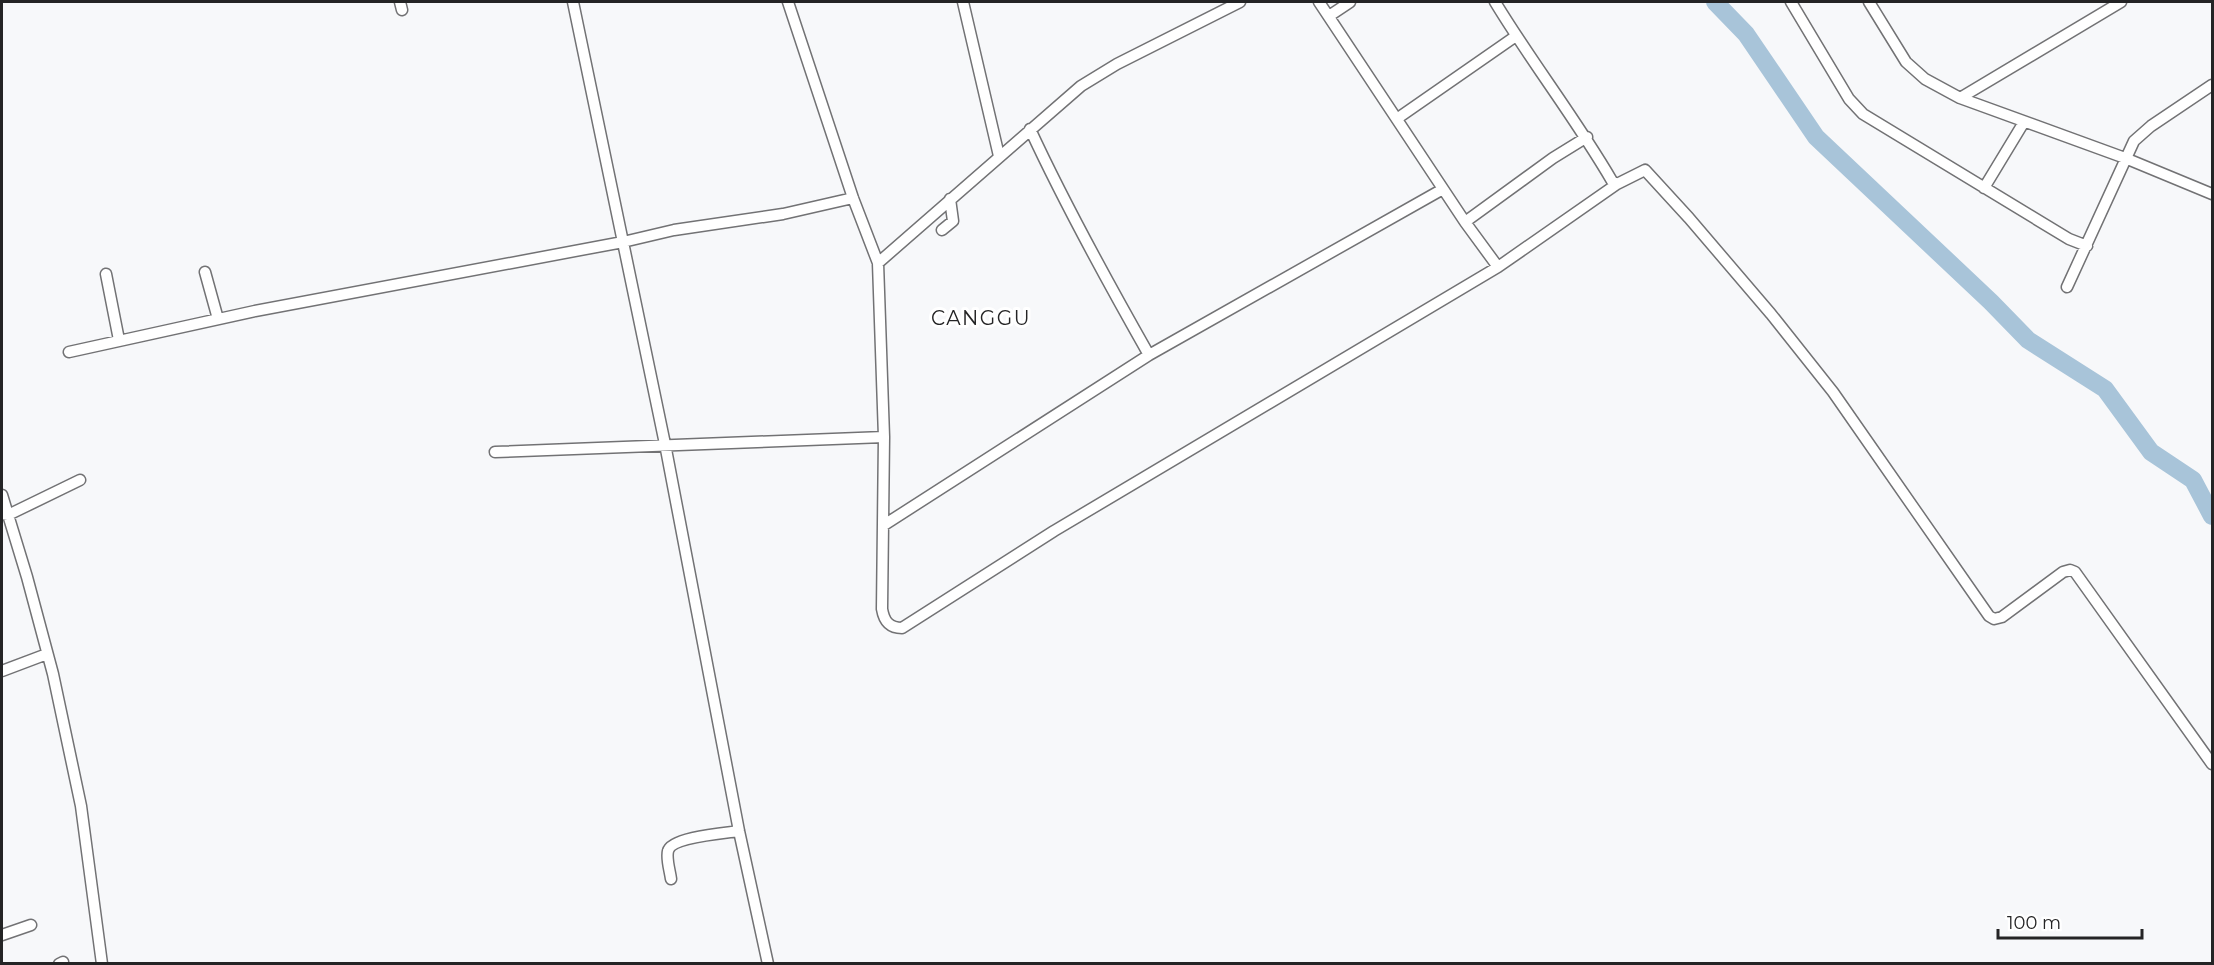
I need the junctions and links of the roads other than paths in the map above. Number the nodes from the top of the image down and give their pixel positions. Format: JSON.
{"nodes":[{"id":1,"x":573,"y":2,"type":"edge"},
{"id":2,"x":788,"y":2,"type":"edge"},
{"id":3,"x":963,"y":2,"type":"edge"},
{"id":4,"x":1240,"y":2,"type":"edge"},
{"id":5,"x":1319,"y":2,"type":"edge"},
{"id":6,"x":1350,"y":2,"type":"edge"},
{"id":7,"x":1495,"y":2,"type":"edge"},
{"id":8,"x":1791,"y":2,"type":"edge"},
{"id":9,"x":1871,"y":2,"type":"edge"},
{"id":10,"x":2121,"y":2,"type":"edge"},
{"id":11,"x":1329,"y":16,"type":"junction"},
{"id":12,"x":1516,"y":36,"type":"junction"},
{"id":13,"x":2212,"y":86,"type":"edge"},
{"id":14,"x":1960,"y":98,"type":"junction"},
{"id":15,"x":1398,"y":118,"type":"junction"},
{"id":16,"x":2024,"y":122,"type":"junction"},
{"id":17,"x":1030,"y":129,"type":"junction"},
{"id":18,"x":1587,"y":137,"type":"junction"},
{"id":19,"x":999,"y":156,"type":"junction"},
{"id":20,"x":2125,"y":158,"type":"junction"},
{"id":21,"x":1617,"y":184,"type":"junction"},
{"id":22,"x":1984,"y":188,"type":"junction"},
{"id":23,"x":1443,"y":189,"type":"junction"},
{"id":24,"x":2212,"y":194,"type":"edge"},
{"id":25,"x":853,"y":198,"type":"junction"},
{"id":26,"x":950,"y":199,"type":"junction"},
{"id":27,"x":1465,"y":222,"type":"junction"},
{"id":28,"x":942,"y":230,"type":"dead end"},
{"id":29,"x":623,"y":242,"type":"junction"},
{"id":30,"x":2087,"y":246,"type":"junction"},
{"id":31,"x":878,"y":263,"type":"junction"},
{"id":32,"x":1498,"y":267,"type":"junction"},
{"id":33,"x":205,"y":272,"type":"dead end"},
{"id":34,"x":106,"y":274,"type":"dead end"},
{"id":35,"x":2067,"y":287,"type":"dead end"},
{"id":36,"x":218,"y":319,"type":"junction"},
{"id":37,"x":119,"y":340,"type":"junction"},
{"id":38,"x":69,"y":352,"type":"dead end"},
{"id":39,"x":1149,"y":355,"type":"junction"},
{"id":40,"x":884,"y":437,"type":"junction"},
{"id":41,"x":665,"y":444,"type":"junction"},
{"id":42,"x":495,"y":452,"type":"dead end"},
{"id":43,"x":80,"y":480,"type":"dead end"},
{"id":44,"x":2,"y":495,"type":"edge"},
{"id":45,"x":5,"y":515,"type":"edge"},
{"id":46,"x":884,"y":525,"type":"junction"},
{"id":47,"x":47,"y":654,"type":"junction"},
{"id":48,"x":2,"y":671,"type":"edge"},
{"id":49,"x":2212,"y":764,"type":"edge"},
{"id":50,"x":739,"y":831,"type":"junction"},
{"id":51,"x":671,"y":879,"type":"dead end"},
{"id":52,"x":31,"y":925,"type":"dead end"},
{"id":53,"x":2,"y":935,"type":"edge"},
{"id":54,"x":102,"y":963,"type":"edge"},
{"id":55,"x":768,"y":963,"type":"edge"}],
"edges":[{"from":1,"to":29,"type":"street"},
{"from":2,"to":25,"type":"street"},
{"from":3,"to":19,"type":"street"},
{"from":4,"to":17,"type":"street"},
{"from":5,"to":11,"type":"street"},
{"from":6,"to":11,"type":"street"},
{"from":7,"to":12,"type":"street"},
{"from":8,"to":22,"type":"street"},
{"from":9,"to":14,"type":"street"},
{"from":10,"to":14,"type":"street"},
{"from":11,"to":15,"type":"street"},
{"from":12,"to":15,"type":"street"},
{"from":12,"to":18,"type":"street"},
{"from":13,"to":20,"type":"street"},
{"from":14,"to":16,"type":"street"},
{"from":15,"to":23,"type":"street"},
{"from":16,"to":20,"type":"street"},
{"from":16,"to":22,"type":"street"},
{"from":17,"to":19,"type":"street"},
{"from":17,"to":39,"type":"street"},
{"from":18,"to":21,"type":"street"},
{"from":18,"to":27,"type":"street"},
{"from":19,"to":26,"type":"street"},
{"from":20,"to":24,"type":"street"},
{"from":20,"to":30,"type":"street"},
{"from":21,"to":32,"type":"street"},
{"from":21,"to":49,"type":"street"},
{"from":22,"to":30,"type":"street"},
{"from":23,"to":27,"type":"street"},
{"from":23,"to":39,"type":"street"},
{"from":25,"to":29,"type":"street"},
{"from":25,"to":31,"type":"street"},
{"from":26,"to":28,"type":"street"},
{"from":26,"to":31,"type":"street"},
{"from":27,"to":32,"type":"street"},
{"from":29,"to":36,"type":"street"},
{"from":29,"to":41,"type":"street"},
{"from":30,"to":35,"type":"street"},
{"from":31,"to":40,"type":"street"},
{"from":32,"to":46,"type":"street"},
{"from":33,"to":36,"type":"street"},
{"from":34,"to":37,"type":"street"},
{"from":36,"to":37,"type":"street"},
{"from":37,"to":38,"type":"street"},
{"from":39,"to":46,"type":"street"},
{"from":40,"to":41,"type":"street"},
{"from":40,"to":46,"type":"street"},
{"from":41,"to":42,"type":"street"},
{"from":41,"to":50,"type":"street"},
{"from":43,"to":45,"type":"street"},
{"from":44,"to":45,"type":"street"},
{"from":45,"to":47,"type":"street"},
{"from":47,"to":48,"type":"street"},
{"from":47,"to":54,"type":"street"},
{"from":50,"to":51,"type":"street"},
{"from":50,"to":55,"type":"street"},
{"from":52,"to":53,"type":"street"}]}
